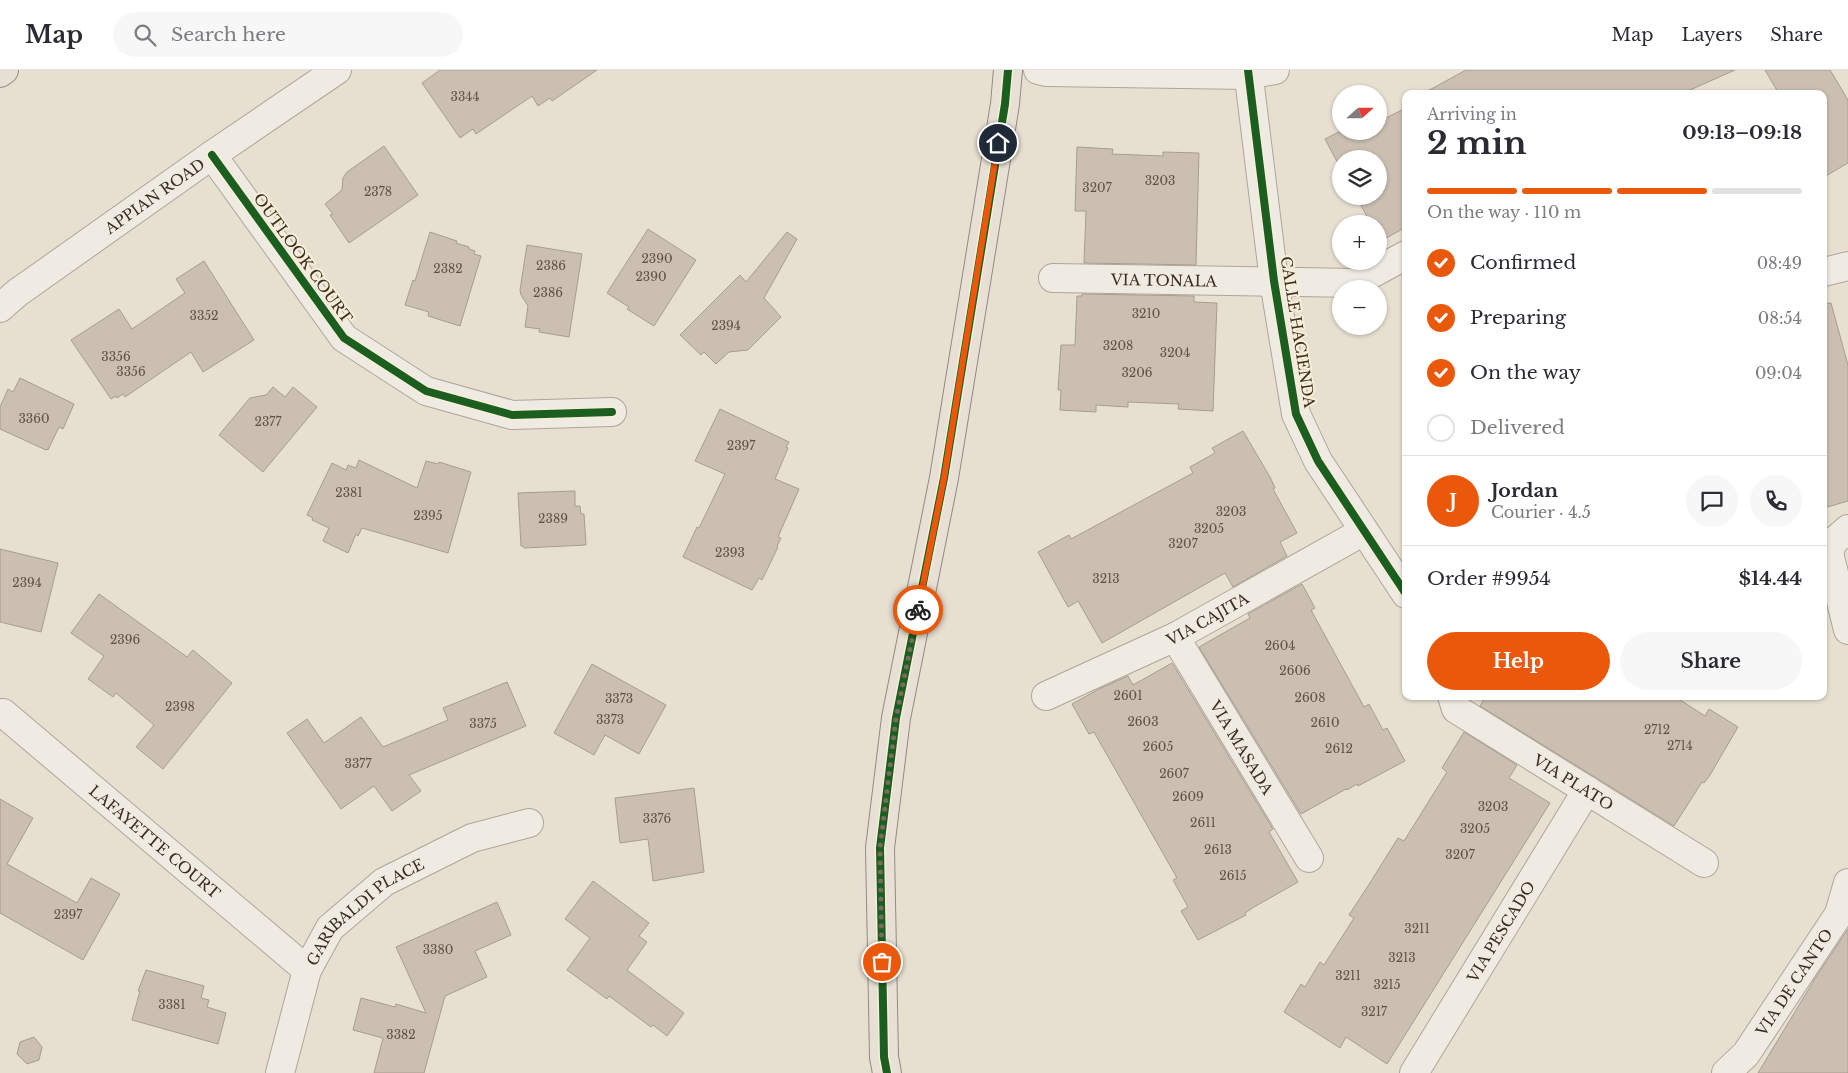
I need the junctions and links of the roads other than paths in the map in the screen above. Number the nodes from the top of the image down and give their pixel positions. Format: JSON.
{"nodes":[{"id":1,"x":4,"y":70,"type":"edge"},
{"id":2,"x":337,"y":70,"type":"edge"},
{"id":3,"x":1008,"y":70,"type":"edge"},
{"id":4,"x":1038,"y":70,"type":"edge"},
{"id":5,"x":1275,"y":70,"type":"edge"},
{"id":6,"x":0,"y":73,"type":"edge"},
{"id":7,"x":1248,"y":73,"type":"edge"},
{"id":8,"x":212,"y":155,"type":"junction"},
{"id":9,"x":1402,"y":257,"type":"edge"},
{"id":10,"x":1848,"y":266,"type":"edge"},
{"id":11,"x":1827,"y":271,"type":"edge"},
{"id":12,"x":1053,"y":278,"type":"dead end"},
{"id":13,"x":1274,"y":281,"type":"junction"},
{"id":14,"x":0,"y":308,"type":"edge"},
{"id":15,"x":612,"y":412,"type":"dead end"},
{"id":16,"x":1848,"y":529,"type":"edge"},
{"id":17,"x":1364,"y":531,"type":"junction"},
{"id":18,"x":1402,"y":588,"type":"edge"},
{"id":19,"x":1848,"y":630,"type":"edge"},
{"id":20,"x":1175,"y":637,"type":"junction"},
{"id":21,"x":1046,"y":696,"type":"dead end"},
{"id":22,"x":1453,"y":700,"type":"edge"},
{"id":23,"x":4,"y":713,"type":"dead end"},
{"id":24,"x":1587,"y":790,"type":"junction"},
{"id":25,"x":529,"y":823,"type":"dead end"},
{"id":26,"x":1309,"y":858,"type":"dead end"},
{"id":27,"x":1704,"y":863,"type":"dead end"},
{"id":28,"x":1848,"y":883,"type":"edge"},
{"id":29,"x":307,"y":970,"type":"junction"},
{"id":30,"x":280,"y":1073,"type":"edge"},
{"id":31,"x":887,"y":1073,"type":"edge"},
{"id":32,"x":1414,"y":1073,"type":"edge"},
{"id":33,"x":1726,"y":1073,"type":"edge"}],
"edges":[{"from":1,"to":6,"type":"main road"},
{"from":2,"to":8,"type":"street","name":"APPIAN ROAD"},
{"from":3,"to":31,"type":"main road"},
{"from":4,"to":7,"type":"street"},
{"from":5,"to":7,"type":"street"},
{"from":7,"to":13,"type":"street","name":"CALLE HACIENDA"},
{"from":8,"to":14,"type":"street","name":"APPIAN ROAD"},
{"from":8,"to":15,"type":"street","name":"OUTLOOK COURT"},
{"from":9,"to":13,"type":"street","name":"VIA TONALA"},
{"from":10,"to":11,"type":"street"},
{"from":12,"to":13,"type":"street","name":"VIA TONALA"},
{"from":13,"to":17,"type":"street","name":"CALLE HACIENDA"},
{"from":16,"to":19,"type":"street"},
{"from":17,"to":18,"type":"street","name":"CALLE HACIENDA"},
{"from":17,"to":20,"type":"street","name":"VIA CAJITA"},
{"from":20,"to":21,"type":"street","name":"VIA CAJITA"},
{"from":20,"to":26,"type":"street","name":"VIA MASADA"},
{"from":22,"to":24,"type":"street","name":"VIA PLATO"},
{"from":23,"to":29,"type":"street","name":"LAFAYETTE COURT"},
{"from":24,"to":27,"type":"street","name":"VIA PLATO"},
{"from":24,"to":32,"type":"street","name":"VIA PESCADO"},
{"from":25,"to":29,"type":"street","name":"GARIBALDI PLACE"},
{"from":28,"to":33,"type":"street","name":"VIA DE CANTO"},
{"from":29,"to":30,"type":"street","name":"GARIBALDI PLACE"}]}
